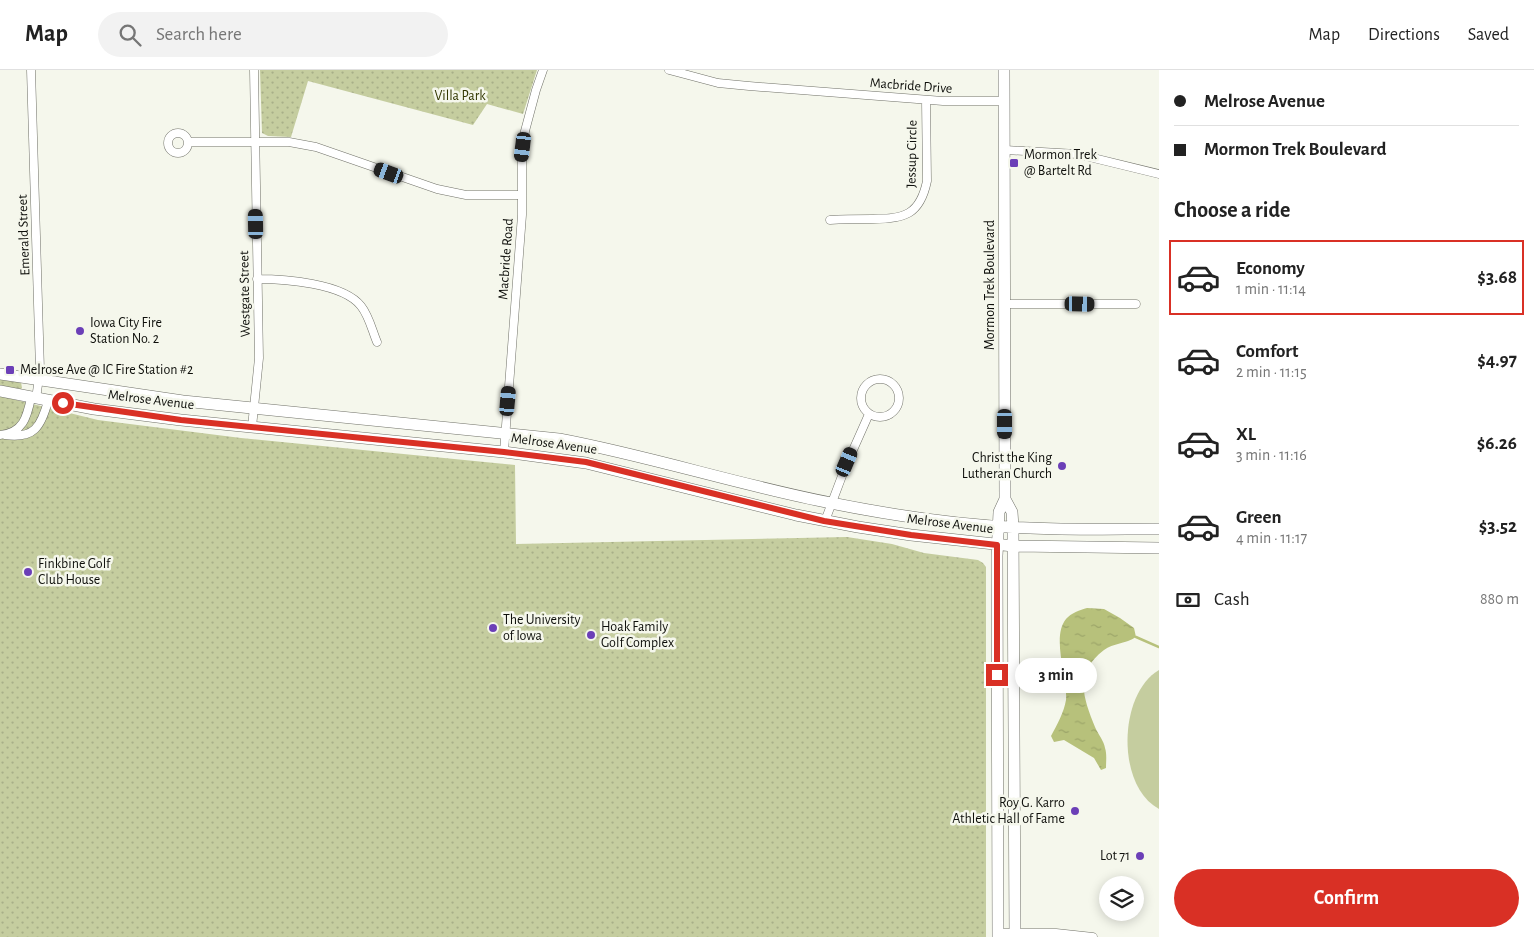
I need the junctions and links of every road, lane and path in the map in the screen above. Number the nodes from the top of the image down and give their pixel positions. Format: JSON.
{"nodes":[{"id":1,"x":31,"y":70,"type":"edge"},
{"id":2,"x":254,"y":70,"type":"edge"},
{"id":3,"x":543,"y":70,"type":"edge"},
{"id":4,"x":669,"y":70,"type":"edge"},
{"id":5,"x":1004,"y":70,"type":"edge"},
{"id":6,"x":926,"y":100,"type":"junction"},
{"id":7,"x":1004,"y":102,"type":"junction"},
{"id":8,"x":188,"y":142,"type":"dead end"},
{"id":9,"x":255,"y":142,"type":"junction"},
{"id":10,"x":1004,"y":150,"type":"junction"},
{"id":11,"x":1159,"y":174,"type":"edge"},
{"id":12,"x":522,"y":195,"type":"junction"},
{"id":13,"x":830,"y":220,"type":"dead end"},
{"id":14,"x":257,"y":279,"type":"junction"},
{"id":15,"x":1005,"y":304,"type":"junction"},
{"id":16,"x":1136,"y":304,"type":"dead end"},
{"id":17,"x":377,"y":342,"type":"dead end"},
{"id":18,"x":0,"y":374,"type":"edge"},
{"id":19,"x":39,"y":380,"type":"junction"},
{"id":20,"x":0,"y":391,"type":"edge"},
{"id":21,"x":38,"y":399,"type":"junction"},
{"id":22,"x":254,"y":408,"type":"junction"},
{"id":23,"x":869,"y":414,"type":"junction"},
{"id":24,"x":252,"y":427,"type":"junction"},
{"id":25,"x":505,"y":433,"type":"junction"},
{"id":26,"x":3,"y":435,"type":"edge"},
{"id":27,"x":504,"y":452,"type":"junction"},
{"id":28,"x":1005,"y":499,"type":"junction"},
{"id":29,"x":830,"y":503,"type":"junction"},
{"id":30,"x":824,"y":521,"type":"junction"},
{"id":31,"x":997,"y":526,"type":"junction"},
{"id":32,"x":1012,"y":527,"type":"junction"},
{"id":33,"x":1159,"y":529,"type":"edge"},
{"id":34,"x":997,"y":545,"type":"junction"},
{"id":35,"x":1013,"y":546,"type":"junction"},
{"id":36,"x":1159,"y":548,"type":"edge"},
{"id":37,"x":998,"y":935,"type":"edge"},
{"id":38,"x":1015,"y":935,"type":"edge"},
{"id":39,"x":1093,"y":937,"type":"edge"}],
"edges":[{"from":1,"to":19,"type":"street","name":"Emerald Street"},
{"from":2,"to":9,"type":"street","name":"Westgate Street"},
{"from":3,"to":12,"type":"street","name":"Macbride Road"},
{"from":4,"to":6,"type":"street","name":"Macbride Drive"},
{"from":5,"to":7,"type":"main road","name":"Mormon Trek Boulevard"},
{"from":6,"to":7,"type":"street","name":"Macbride Drive"},
{"from":6,"to":13,"type":"street","name":"Jessup Circle"},
{"from":7,"to":10,"type":"main road","name":"Mormon Trek Boulevard"},
{"from":8,"to":9,"type":"street"},
{"from":9,"to":12,"type":"street"},
{"from":9,"to":14,"type":"street","name":"Westgate Street"},
{"from":10,"to":11,"type":"street"},
{"from":10,"to":15,"type":"main road","name":"Mormon Trek Boulevard"},
{"from":12,"to":25,"type":"street","name":"Macbride Road"},
{"from":14,"to":17,"type":"street"},
{"from":14,"to":22,"type":"street","name":"Westgate Street"},
{"from":15,"to":16,"type":"street"},
{"from":15,"to":28,"type":"main road","name":"Mormon Trek Boulevard"},
{"from":18,"to":19,"type":"main road","name":"Melrose Avenue"},
{"from":19,"to":21,"type":"street","name":"Emerald Street"},
{"from":19,"to":22,"type":"main road","name":"Melrose Avenue"},
{"from":20,"to":21,"type":"main road","name":"Melrose Avenue"},
{"from":21,"to":24,"type":"main road","name":"Melrose Avenue"},
{"from":21,"to":26,"type":"street"},
{"from":21,"to":26,"type":"street"},
{"from":22,"to":24,"type":"street","name":"Westgate Street"},
{"from":22,"to":25,"type":"main road","name":"Melrose Avenue"},
{"from":23,"to":23,"type":"street"},
{"from":23,"to":29,"type":"street"},
{"from":24,"to":27,"type":"main road","name":"Melrose Avenue"},
{"from":25,"to":27,"type":"street","name":"Macbride Road"},
{"from":25,"to":29,"type":"main road","name":"Melrose Avenue"},
{"from":27,"to":30,"type":"main road","name":"Melrose Avenue"},
{"from":28,"to":31,"type":"main road","name":"Mormon Trek Boulevard"},
{"from":28,"to":32,"type":"main road","name":"Mormon Trek Boulevard"},
{"from":29,"to":30,"type":"street"},
{"from":29,"to":31,"type":"main road","name":"Melrose Avenue"},
{"from":30,"to":34,"type":"main road","name":"Melrose Avenue"},
{"from":31,"to":32,"type":"main road","name":"Melrose Avenue"},
{"from":31,"to":34,"type":"main road","name":"Mormon Trek Boulevard"},
{"from":32,"to":33,"type":"main road","name":"Melrose Avenue"},
{"from":32,"to":35,"type":"main road","name":"Mormon Trek Boulevard"},
{"from":34,"to":35,"type":"main road","name":"Melrose Avenue"},
{"from":34,"to":37,"type":"main road","name":"Mormon Trek Boulevard"},
{"from":35,"to":36,"type":"main road","name":"Melrose Avenue"},
{"from":35,"to":38,"type":"main road","name":"Mormon Trek Boulevard"},
{"from":37,"to":38,"type":"street"},
{"from":38,"to":39,"type":"street"}]}
